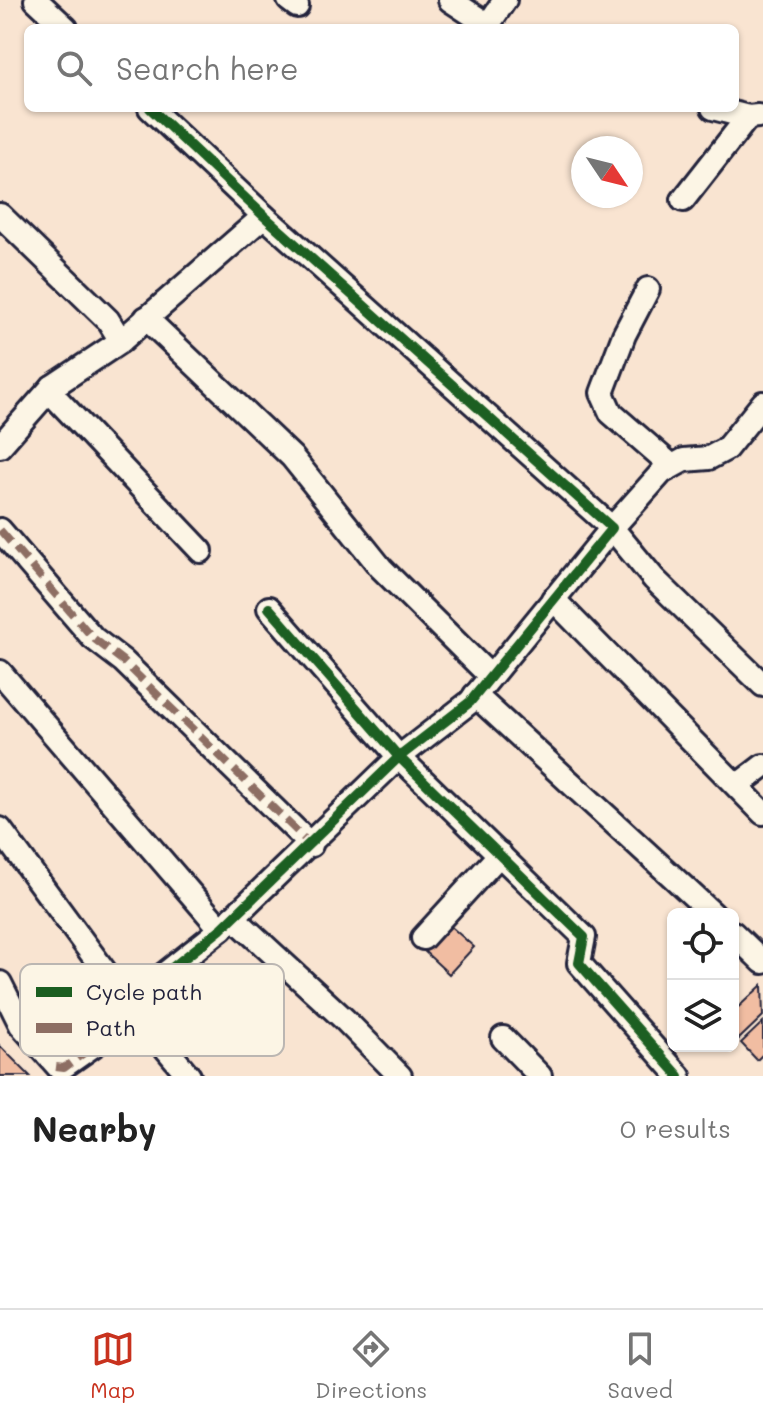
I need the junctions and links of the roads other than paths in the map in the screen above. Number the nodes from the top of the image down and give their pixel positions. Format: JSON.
{"nodes":[{"id":1,"x":36,"y":0,"type":"edge"},
{"id":2,"x":450,"y":0,"type":"edge"},
{"id":3,"x":505,"y":0,"type":"edge"},
{"id":4,"x":62,"y":24,"type":"edge"},
{"id":5,"x":489,"y":24,"type":"edge"},
{"id":6,"x":493,"y":24,"type":"edge"},
{"id":7,"x":154,"y":112,"type":"edge"},
{"id":8,"x":734,"y":112,"type":"edge"},
{"id":9,"x":756,"y":116,"type":"edge"},
{"id":10,"x":683,"y":200,"type":"dead end"},
{"id":11,"x":0,"y":215,"type":"edge"},
{"id":12,"x":264,"y":216,"type":"junction"},
{"id":13,"x":648,"y":289,"type":"dead end"},
{"id":14,"x":146,"y":318,"type":"junction"},
{"id":15,"x":115,"y":331,"type":"junction"},
{"id":16,"x":52,"y":387,"type":"junction"},
{"id":17,"x":763,"y":403,"type":"edge"},
{"id":18,"x":1,"y":441,"type":"edge"},
{"id":19,"x":672,"y":466,"type":"junction"},
{"id":20,"x":612,"y":528,"type":"junction"},
{"id":21,"x":0,"y":530,"type":"edge"},
{"id":22,"x":201,"y":551,"type":"dead end"},
{"id":23,"x":553,"y":599,"type":"junction"},
{"id":24,"x":269,"y":608,"type":"dead end"},
{"id":25,"x":0,"y":672,"type":"edge"},
{"id":26,"x":490,"y":676,"type":"junction"},
{"id":27,"x":763,"y":685,"type":"edge"},
{"id":28,"x":475,"y":695,"type":"junction"},
{"id":29,"x":399,"y":757,"type":"junction"},
{"id":30,"x":763,"y":766,"type":"edge"},
{"id":31,"x":738,"y":785,"type":"junction"},
{"id":32,"x":763,"y":813,"type":"edge"},
{"id":33,"x":0,"y":829,"type":"edge"},
{"id":34,"x":311,"y":845,"type":"junction"},
{"id":35,"x":500,"y":854,"type":"junction"},
{"id":36,"x":706,"y":908,"type":"edge"},
{"id":37,"x":227,"y":923,"type":"junction"},
{"id":38,"x":423,"y":938,"type":"dead end"},
{"id":39,"x":739,"y":939,"type":"edge"},
{"id":40,"x":763,"y":962,"type":"edge"},
{"id":41,"x":100,"y":964,"type":"edge"},
{"id":42,"x":183,"y":964,"type":"edge"},
{"id":43,"x":277,"y":964,"type":"edge"},
{"id":44,"x":284,"y":970,"type":"edge"},
{"id":45,"x":0,"y":983,"type":"edge"},
{"id":46,"x":20,"y":1023,"type":"edge"},
{"id":47,"x":503,"y":1038,"type":"dead end"},
{"id":48,"x":48,"y":1056,"type":"edge"},
{"id":49,"x":78,"y":1056,"type":"edge"},
{"id":50,"x":172,"y":1056,"type":"edge"},
{"id":51,"x":189,"y":1076,"type":"edge"},
{"id":52,"x":400,"y":1076,"type":"edge"},
{"id":53,"x":540,"y":1076,"type":"edge"},
{"id":54,"x":679,"y":1076,"type":"edge"}],
"edges":[{"from":1,"to":4,"type":"street"},
{"from":2,"to":5,"type":"street"},
{"from":3,"to":6,"type":"street"},
{"from":7,"to":12,"type":"street"},
{"from":8,"to":9,"type":"street"},
{"from":9,"to":10,"type":"street"},
{"from":11,"to":15,"type":"street"},
{"from":12,"to":14,"type":"street"},
{"from":12,"to":20,"type":"street"},
{"from":13,"to":19,"type":"street"},
{"from":14,"to":15,"type":"street"},
{"from":14,"to":26,"type":"street"},
{"from":15,"to":16,"type":"street"},
{"from":16,"to":18,"type":"street"},
{"from":16,"to":22,"type":"street"},
{"from":17,"to":19,"type":"street"},
{"from":19,"to":20,"type":"street"},
{"from":20,"to":23,"type":"street"},
{"from":20,"to":27,"type":"street"},
{"from":21,"to":34,"type":"street"},
{"from":23,"to":26,"type":"street"},
{"from":23,"to":31,"type":"street"},
{"from":24,"to":29,"type":"street"},
{"from":25,"to":37,"type":"street"},
{"from":26,"to":28,"type":"street"},
{"from":28,"to":29,"type":"street"},
{"from":28,"to":36,"type":"street"},
{"from":29,"to":34,"type":"street"},
{"from":29,"to":35,"type":"street"},
{"from":30,"to":31,"type":"street"},
{"from":31,"to":32,"type":"street"},
{"from":33,"to":41,"type":"street"},
{"from":34,"to":37,"type":"street"},
{"from":35,"to":38,"type":"street"},
{"from":35,"to":54,"type":"street"},
{"from":37,"to":42,"type":"street"},
{"from":37,"to":43,"type":"street"},
{"from":39,"to":40,"type":"street"},
{"from":44,"to":52,"type":"street"},
{"from":45,"to":46,"type":"street"},
{"from":47,"to":53,"type":"street"},
{"from":48,"to":49,"type":"street"},
{"from":50,"to":51,"type":"street"}]}
